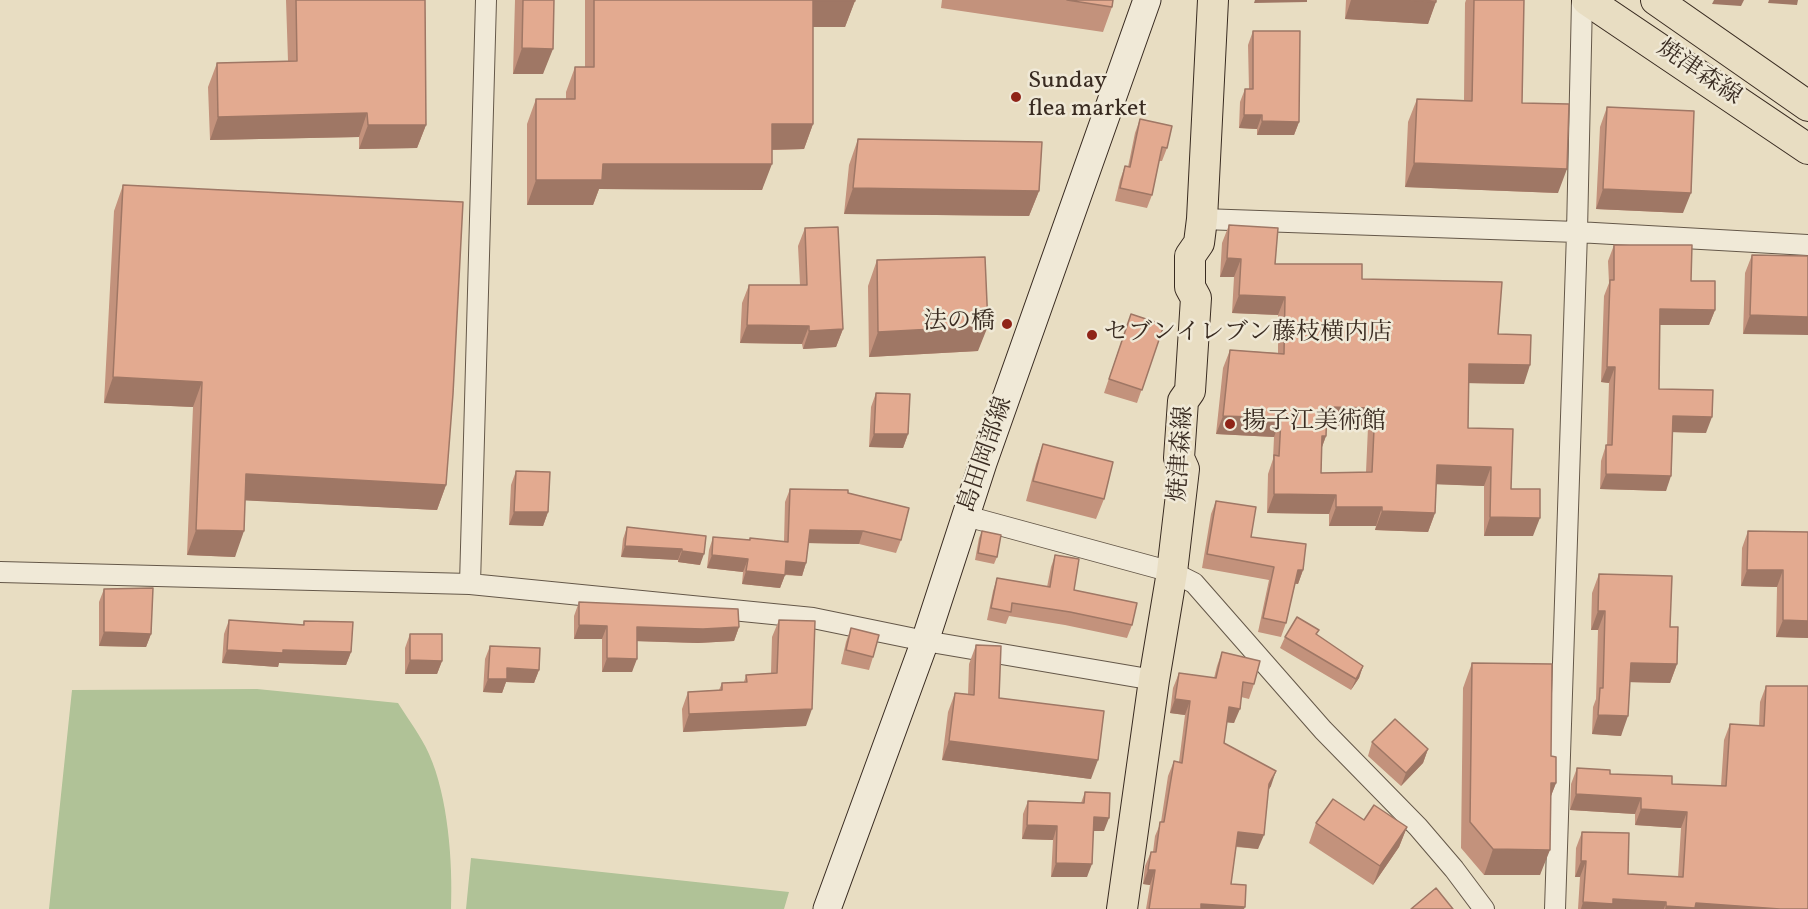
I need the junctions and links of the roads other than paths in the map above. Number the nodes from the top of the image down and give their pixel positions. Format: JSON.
{"nodes":[{"id":1,"x":486,"y":0,"type":"edge"},
{"id":2,"x":1147,"y":0,"type":"edge"},
{"id":3,"x":1214,"y":0,"type":"edge"},
{"id":4,"x":1582,"y":0,"type":"edge"},
{"id":5,"x":1587,"y":0,"type":"edge"},
{"id":6,"x":1656,"y":0,"type":"edge"},
{"id":7,"x":1808,"y":106,"type":"edge"},
{"id":8,"x":1808,"y":149,"type":"edge"},
{"id":9,"x":1202,"y":219,"type":"junction"},
{"id":10,"x":1577,"y":232,"type":"junction"},
{"id":11,"x":1808,"y":245,"type":"edge"},
{"id":12,"x":966,"y":516,"type":"junction"},
{"id":13,"x":0,"y":572,"type":"edge"},
{"id":14,"x":1172,"y":572,"type":"junction"},
{"id":15,"x":471,"y":584,"type":"junction"},
{"id":16,"x":925,"y":641,"type":"junction"},
{"id":17,"x":1154,"y":680,"type":"junction"},
{"id":18,"x":827,"y":909,"type":"edge"},
{"id":19,"x":1122,"y":909,"type":"edge"},
{"id":20,"x":1484,"y":909,"type":"edge"},
{"id":21,"x":1555,"y":909,"type":"edge"}],
"edges":[{"from":1,"to":15,"type":"street"},
{"from":2,"to":12,"type":"main road","name":"島田岡部線"},
{"from":3,"to":9,"type":"main road","name":"焼津森線"},
{"from":4,"to":10,"type":"street"},
{"from":5,"to":8,"type":"main road","name":"焼津森線"},
{"from":6,"to":7,"type":"main road","name":"焼津森線"},
{"from":9,"to":10,"type":"street"},
{"from":9,"to":14,"type":"main road","name":"焼津森線"},
{"from":10,"to":11,"type":"street"},
{"from":10,"to":21,"type":"street"},
{"from":12,"to":14,"type":"street"},
{"from":12,"to":16,"type":"main road","name":"島田岡部線"},
{"from":13,"to":15,"type":"street"},
{"from":14,"to":17,"type":"main road","name":"焼津森線"},
{"from":14,"to":20,"type":"street"},
{"from":15,"to":16,"type":"street"},
{"from":16,"to":17,"type":"street"},
{"from":16,"to":18,"type":"main road","name":"島田岡部線"},
{"from":17,"to":19,"type":"main road","name":"焼津森線"}]}
